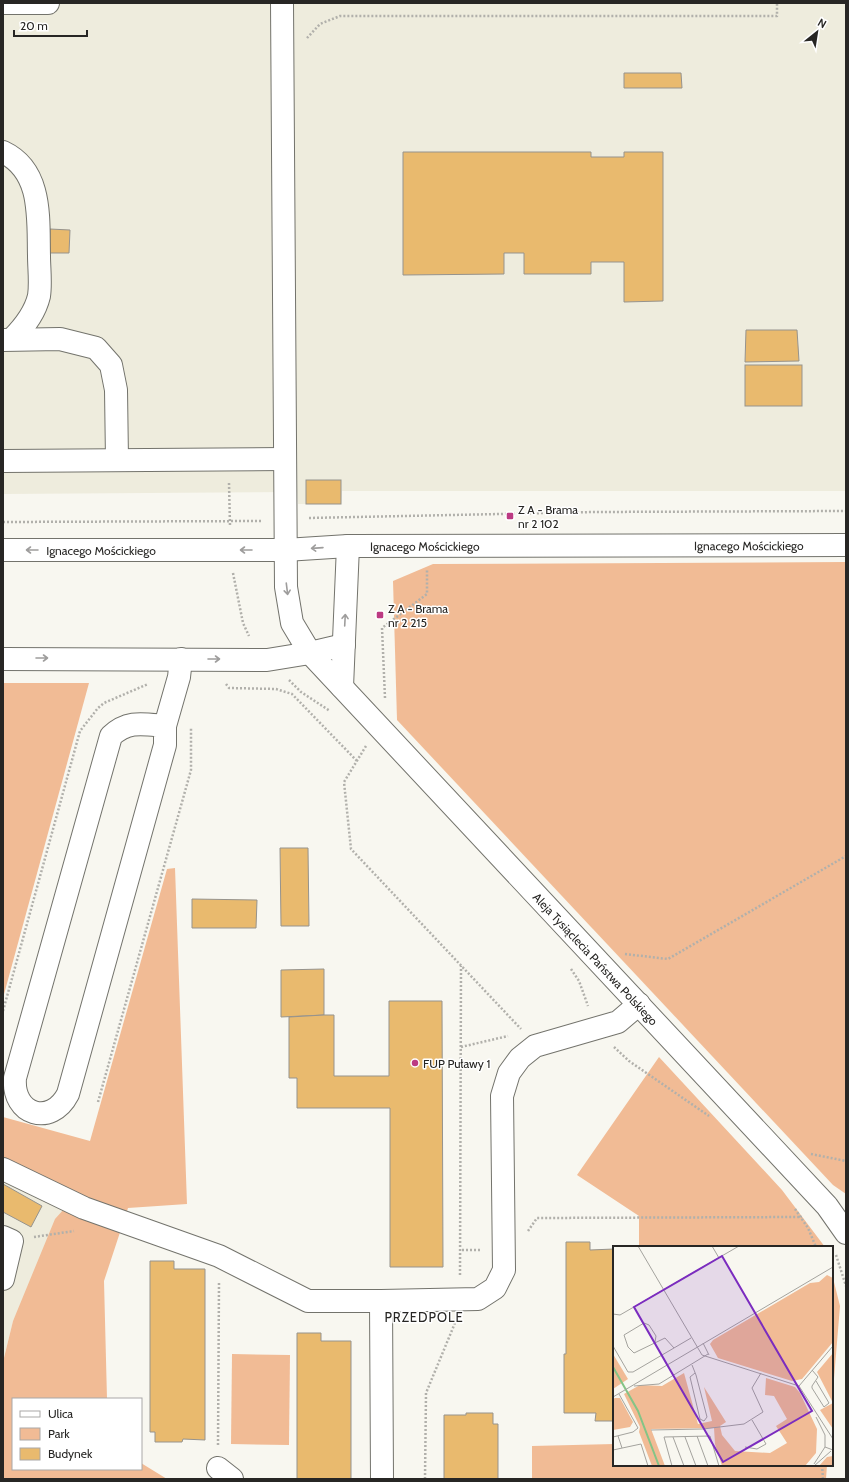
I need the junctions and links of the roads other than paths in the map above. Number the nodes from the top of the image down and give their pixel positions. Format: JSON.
{"nodes":[{"id":1,"x":3,"y":3,"type":"edge"},
{"id":2,"x":48,"y":3,"type":"edge"},
{"id":3,"x":282,"y":3,"type":"edge"},
{"id":4,"x":3,"y":152,"type":"edge"},
{"id":5,"x":7,"y":340,"type":"edge"},
{"id":6,"x":284,"y":459,"type":"junction"},
{"id":7,"x":117,"y":460,"type":"junction"},
{"id":8,"x":3,"y":461,"type":"edge"},
{"id":9,"x":846,"y":545,"type":"edge"},
{"id":10,"x":348,"y":546,"type":"junction"},
{"id":11,"x":3,"y":550,"type":"edge"},
{"id":12,"x":286,"y":550,"type":"junction"},
{"id":13,"x":344,"y":645,"type":"junction"},
{"id":14,"x":310,"y":653,"type":"junction"},
{"id":15,"x":3,"y":659,"type":"edge"},
{"id":16,"x":180,"y":659,"type":"junction"},
{"id":17,"x":342,"y":687,"type":"junction"},
{"id":18,"x":165,"y":726,"type":"junction"},
{"id":19,"x":639,"y":1004,"type":"junction"},
{"id":20,"x":3,"y":1169,"type":"edge"},
{"id":21,"x":846,"y":1233,"type":"edge"},
{"id":22,"x":7,"y":1239,"type":"edge"},
{"id":23,"x":3,"y":1279,"type":"edge"},
{"id":24,"x":381,"y":1301,"type":"junction"},
{"id":25,"x":382,"y":1479,"type":"edge"}],
"edges":[{"from":1,"to":2,"type":"street"},
{"from":3,"to":6,"type":"street","name":"Aleja Tysiąclecia Państwa Polskiego"},
{"from":4,"to":5,"type":"street"},
{"from":5,"to":7,"type":"street"},
{"from":6,"to":7,"type":"street"},
{"from":6,"to":12,"type":"street","name":"Aleja Tysiąclecia Państwa Polskiego"},
{"from":7,"to":8,"type":"street"},
{"from":9,"to":10,"type":"street","name":"Ignacego Mościckiego"},
{"from":10,"to":12,"type":"street","name":"Ignacego Mościckiego","one_way":true},
{"from":13,"to":10,"type":"street","one_way":true},
{"from":12,"to":11,"type":"street","name":"Ignacego Mościckiego","one_way":true},
{"from":12,"to":14,"type":"street","name":"Aleja Tysiąclecia Państwa Polskiego","one_way":true},
{"from":13,"to":14,"type":"street"},
{"from":13,"to":17,"type":"street"},
{"from":16,"to":14,"type":"street","one_way":true},
{"from":14,"to":17,"type":"street","name":"Aleja Tysiąclecia Państwa Polskiego"},
{"from":15,"to":16,"type":"street","one_way":true},
{"from":16,"to":18,"type":"street"},
{"from":17,"to":19,"type":"street","name":"Aleja Tysiąclecia Państwa Polskiego"},
{"from":18,"to":18,"type":"street"},
{"from":19,"to":21,"type":"street","name":"Aleja Tysiąclecia Państwa Polskiego"},
{"from":19,"to":24,"type":"street"},
{"from":20,"to":24,"type":"street"},
{"from":22,"to":23,"type":"street"},
{"from":24,"to":25,"type":"street"}]}
